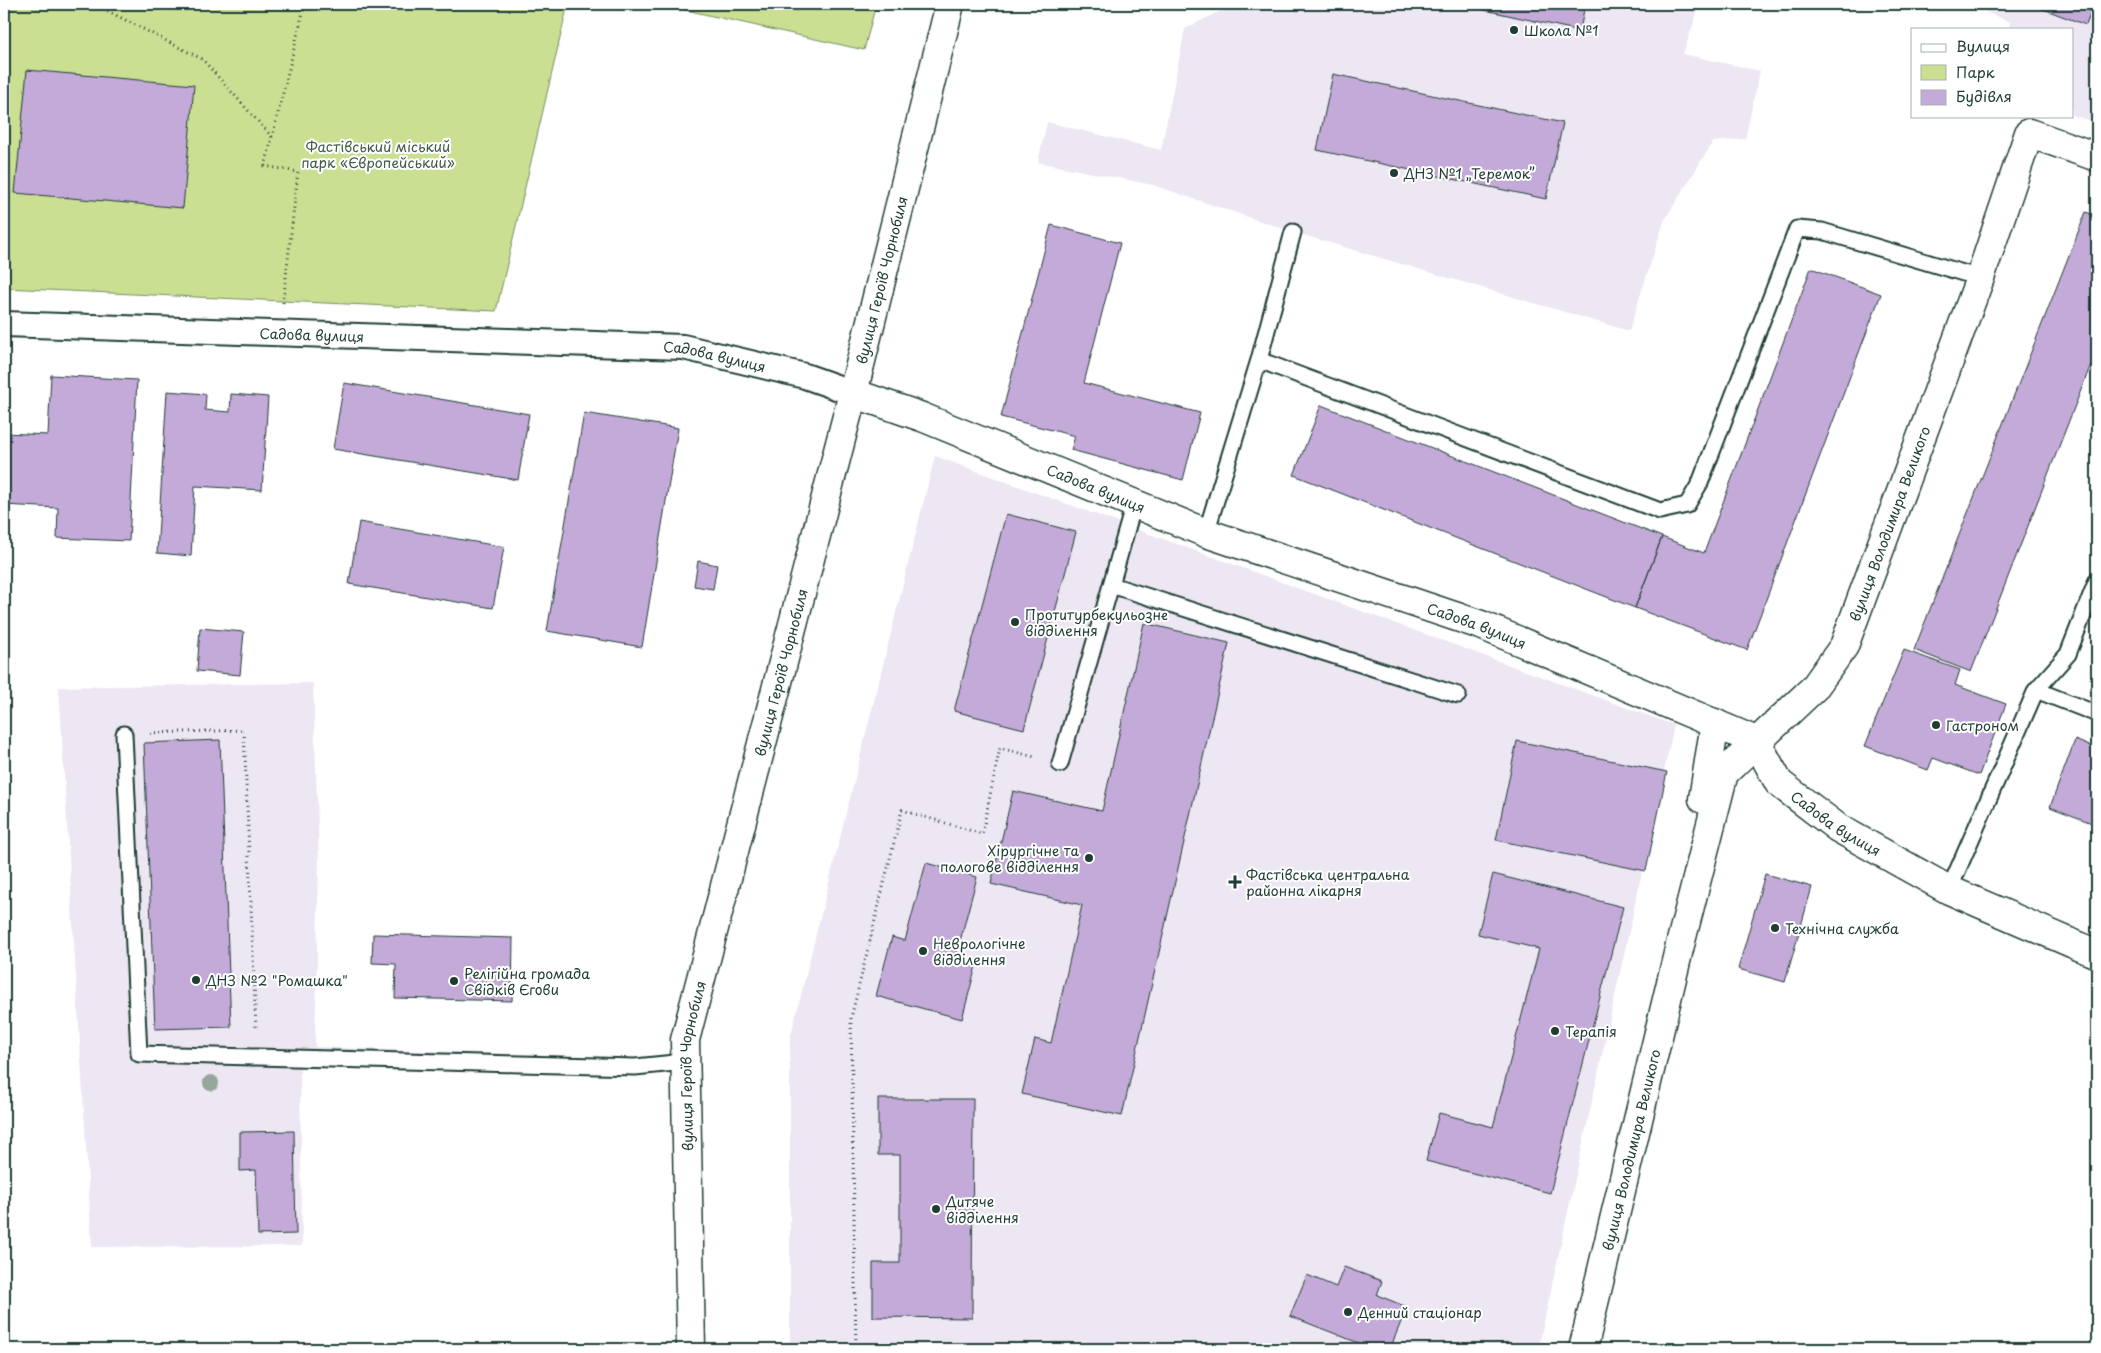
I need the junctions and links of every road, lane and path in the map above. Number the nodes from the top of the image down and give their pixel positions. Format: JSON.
{"nodes":[{"id":1,"x":94,"y":4,"type":"edge"},
{"id":2,"x":305,"y":4,"type":"edge"},
{"id":3,"x":950,"y":4,"type":"edge"},
{"id":4,"x":272,"y":137,"type":"junction"},
{"id":5,"x":2097,"y":157,"type":"edge"},
{"id":6,"x":1292,"y":232,"type":"dead end"},
{"id":7,"x":1980,"y":278,"type":"junction"},
{"id":8,"x":4,"y":324,"type":"edge"},
{"id":9,"x":280,"y":333,"type":"junction"},
{"id":10,"x":1259,"y":360,"type":"junction"},
{"id":11,"x":853,"y":393,"type":"junction"},
{"id":12,"x":1134,"y":504,"type":"junction"},
{"id":13,"x":1206,"y":533,"type":"junction"},
{"id":14,"x":2097,"y":580,"type":"edge"},
{"id":15,"x":1111,"y":585,"type":"junction"},
{"id":16,"x":2036,"y":690,"type":"junction"},
{"id":17,"x":1458,"y":695,"type":"dead end"},
{"id":18,"x":2097,"y":714,"type":"edge"},
{"id":19,"x":1715,"y":723,"type":"junction"},
{"id":20,"x":124,"y":734,"type":"joint"},
{"id":21,"x":1756,"y":741,"type":"junction"},
{"id":22,"x":1060,"y":764,"type":"joint"},
{"id":23,"x":1949,"y":890,"type":"junction"},
{"id":24,"x":1679,"y":949,"type":"junction"},
{"id":25,"x":2097,"y":954,"type":"edge"},
{"id":26,"x":257,"y":1056,"type":"junction"},
{"id":27,"x":685,"y":1062,"type":"junction"},
{"id":28,"x":691,"y":1349,"type":"edge"},
{"id":29,"x":856,"y":1349,"type":"edge"},
{"id":30,"x":1583,"y":1349,"type":"edge"}],
"edges":[{"from":1,"to":4,"type":"path"},
{"from":2,"to":4,"type":"path"},
{"from":3,"to":11,"type":"street","name":"вулиця Героїв Чорнобиля"},
{"from":4,"to":9,"type":"path"},
{"from":5,"to":7,"type":"street","name":"вулиця Володимира Великого"},
{"from":6,"to":10,"type":"lane"},
{"from":7,"to":10,"type":"lane"},
{"from":7,"to":21,"type":"street","name":"вулиця Володимира Великого"},
{"from":8,"to":9,"type":"street","name":"Садова вулиця"},
{"from":9,"to":11,"type":"street","name":"Садова вулиця"},
{"from":10,"to":13,"type":"lane"},
{"from":11,"to":12,"type":"street","name":"Садова вулиця"},
{"from":11,"to":27,"type":"street","name":"вулиця Героїв Чорнобиля"},
{"from":12,"to":13,"type":"street","name":"Садова вулиця"},
{"from":12,"to":15,"type":"lane"},
{"from":13,"to":19,"type":"street","name":"Садова вулиця"},
{"from":14,"to":16,"type":"lane"},
{"from":15,"to":17,"type":"lane"},
{"from":15,"to":22,"type":"lane"},
{"from":16,"to":18,"type":"lane"},
{"from":16,"to":23,"type":"lane"},
{"from":19,"to":21,"type":"street","name":"Садова вулиця"},
{"from":19,"to":24,"type":"street","name":"вулиця Володимира Великого"},
{"from":20,"to":26,"type":"lane"},
{"from":20,"to":26,"type":"path"},
{"from":21,"to":23,"type":"street","name":"Садова вулиця"},
{"from":21,"to":24,"type":"street","name":"вулиця Володимира Великого"},
{"from":22,"to":29,"type":"path"},
{"from":23,"to":25,"type":"street","name":"Садова вулиця"},
{"from":24,"to":30,"type":"street","name":"вулиця Володимира Великого"},
{"from":26,"to":27,"type":"lane"},
{"from":27,"to":28,"type":"street","name":"вулиця Героїв Чорнобиля"}]}
